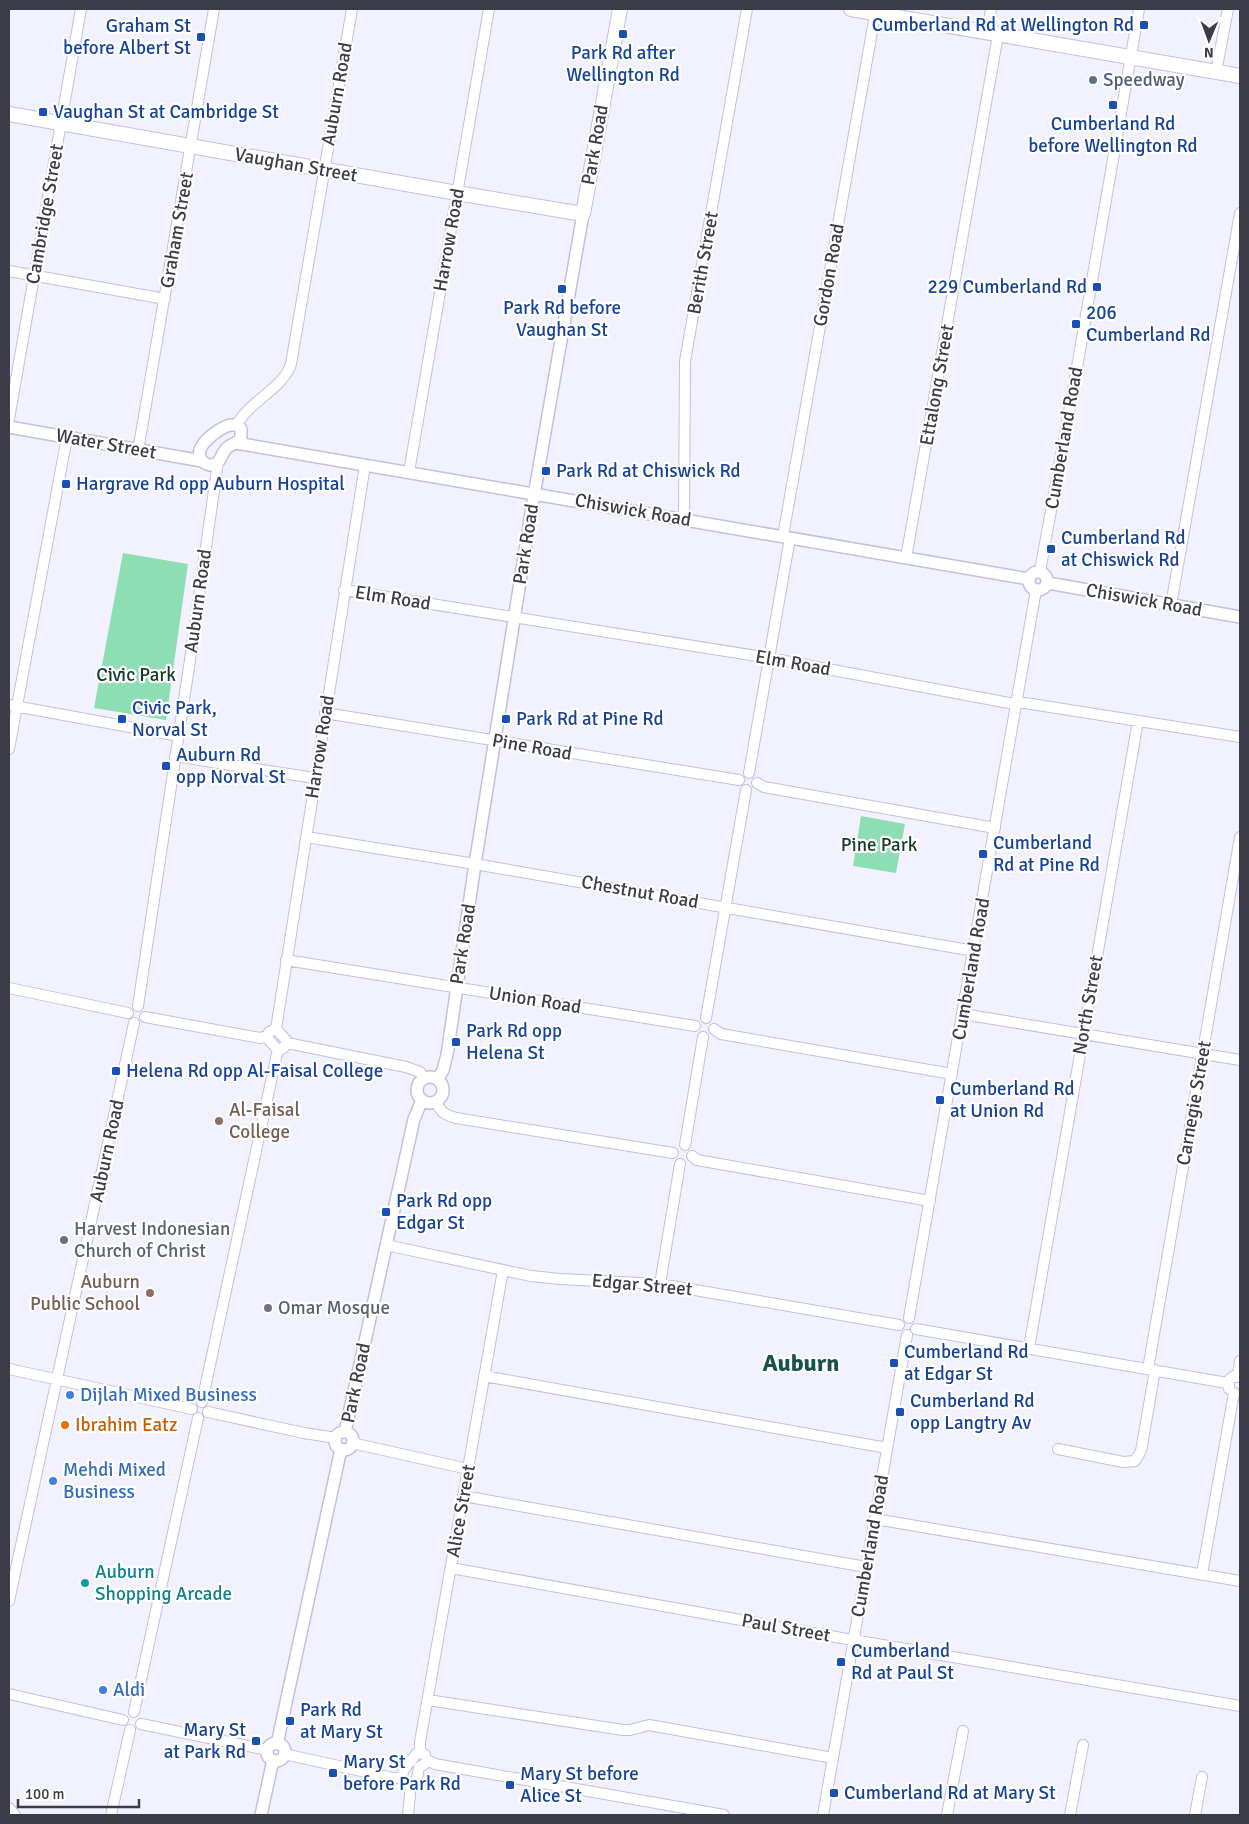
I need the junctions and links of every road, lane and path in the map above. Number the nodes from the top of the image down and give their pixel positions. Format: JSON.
{"nodes":[{"id":1,"x":81,"y":9,"type":"edge"},
{"id":2,"x":214,"y":9,"type":"edge"},
{"id":3,"x":352,"y":9,"type":"edge"},
{"id":4,"x":489,"y":9,"type":"edge"},
{"id":5,"x":620,"y":9,"type":"edge"},
{"id":6,"x":747,"y":9,"type":"edge"},
{"id":7,"x":851,"y":9,"type":"edge"},
{"id":8,"x":991,"y":9,"type":"edge"},
{"id":9,"x":1139,"y":9,"type":"edge"},
{"id":10,"x":1228,"y":9,"type":"edge"},
{"id":11,"x":875,"y":11,"type":"edge"},
{"id":12,"x":993,"y":34,"type":"junction"},
{"id":13,"x":1131,"y":57,"type":"junction"},
{"id":14,"x":1216,"y":72,"type":"junction"},
{"id":15,"x":1240,"y":76,"type":"edge"},
{"id":16,"x":9,"y":114,"type":"edge"},
{"id":17,"x":61,"y":124,"type":"junction"},
{"id":18,"x":190,"y":147,"type":"junction"},
{"id":19,"x":324,"y":170,"type":"junction"},
{"id":20,"x":457,"y":194,"type":"junction"},
{"id":21,"x":1240,"y":213,"type":"edge"},
{"id":22,"x":583,"y":214,"type":"junction"},
{"id":23,"x":9,"y":271,"type":"edge"},
{"id":24,"x":34,"y":276,"type":"junction"},
{"id":25,"x":165,"y":299,"type":"junction"},
{"id":26,"x":9,"y":418,"type":"edge"},
{"id":27,"x":237,"y":425,"type":"junction"},
{"id":28,"x":9,"y":426,"type":"edge"},
{"id":29,"x":67,"y":437,"type":"junction"},
{"id":30,"x":236,"y":443,"type":"junction"},
{"id":31,"x":138,"y":451,"type":"junction"},
{"id":32,"x":202,"y":461,"type":"junction"},
{"id":33,"x":218,"y":462,"type":"junction"},
{"id":34,"x":364,"y":464,"type":"junction"},
{"id":35,"x":410,"y":472,"type":"junction"},
{"id":36,"x":534,"y":493,"type":"junction"},
{"id":37,"x":684,"y":520,"type":"junction"},
{"id":38,"x":787,"y":537,"type":"junction"},
{"id":39,"x":906,"y":558,"type":"junction"},
{"id":40,"x":1040,"y":571,"type":"junction"},
{"id":41,"x":1029,"y":579,"type":"junction"},
{"id":42,"x":1048,"y":583,"type":"junction"},
{"id":43,"x":344,"y":590,"type":"junction"},
{"id":44,"x":1036,"y":590,"type":"junction"},
{"id":45,"x":1171,"y":605,"type":"junction"},
{"id":46,"x":514,"y":617,"type":"junction"},
{"id":47,"x":1240,"y":617,"type":"edge"},
{"id":48,"x":769,"y":658,"type":"junction"},
{"id":49,"x":1017,"y":703,"type":"junction"},
{"id":50,"x":13,"y":706,"type":"edge"},
{"id":51,"x":325,"y":713,"type":"junction"},
{"id":52,"x":1138,"y":721,"type":"junction"},
{"id":53,"x":179,"y":736,"type":"junction"},
{"id":54,"x":1240,"y":738,"type":"edge"},
{"id":55,"x":495,"y":740,"type":"junction"},
{"id":56,"x":9,"y":749,"type":"edge"},
{"id":57,"x":175,"y":756,"type":"junction"},
{"id":58,"x":749,"y":773,"type":"junction"},
{"id":59,"x":314,"y":778,"type":"junction"},
{"id":60,"x":739,"y":780,"type":"junction"},
{"id":61,"x":756,"y":783,"type":"junction"},
{"id":62,"x":746,"y":790,"type":"junction"},
{"id":63,"x":996,"y":828,"type":"junction"},
{"id":64,"x":306,"y":837,"type":"junction"},
{"id":65,"x":1240,"y":837,"type":"edge"},
{"id":66,"x":475,"y":864,"type":"junction"},
{"id":67,"x":726,"y":906,"type":"junction"},
{"id":68,"x":974,"y":951,"type":"junction"},
{"id":69,"x":286,"y":960,"type":"junction"},
{"id":70,"x":456,"y":987,"type":"junction"},
{"id":71,"x":9,"y":988,"type":"edge"},
{"id":72,"x":138,"y":1006,"type":"junction"},
{"id":73,"x":128,"y":1013,"type":"junction"},
{"id":74,"x":963,"y":1014,"type":"junction"},
{"id":75,"x":145,"y":1016,"type":"junction"},
{"id":76,"x":706,"y":1018,"type":"junction"},
{"id":77,"x":134,"y":1024,"type":"junction"},
{"id":78,"x":695,"y":1026,"type":"junction"},
{"id":79,"x":276,"y":1029,"type":"junction"},
{"id":80,"x":714,"y":1029,"type":"junction"},
{"id":81,"x":1083,"y":1035,"type":"junction"},
{"id":82,"x":267,"y":1036,"type":"junction"},
{"id":83,"x":703,"y":1037,"type":"junction"},
{"id":84,"x":282,"y":1046,"type":"junction"},
{"id":85,"x":1203,"y":1053,"type":"junction"},
{"id":86,"x":1240,"y":1060,"type":"edge"},
{"id":87,"x":952,"y":1074,"type":"junction"},
{"id":88,"x":424,"y":1079,"type":"junction"},
{"id":89,"x":438,"y":1079,"type":"junction"},
{"id":90,"x":422,"y":1100,"type":"junction"},
{"id":91,"x":436,"y":1101,"type":"junction"},
{"id":92,"x":685,"y":1145,"type":"junction"},
{"id":93,"x":673,"y":1153,"type":"junction"},
{"id":94,"x":692,"y":1156,"type":"junction"},
{"id":95,"x":680,"y":1164,"type":"junction"},
{"id":96,"x":930,"y":1201,"type":"junction"},
{"id":97,"x":386,"y":1245,"type":"junction"},
{"id":98,"x":504,"y":1270,"type":"junction"},
{"id":99,"x":660,"y":1284,"type":"junction"},
{"id":100,"x":909,"y":1318,"type":"junction"},
{"id":101,"x":899,"y":1325,"type":"junction"},
{"id":102,"x":916,"y":1329,"type":"junction"},
{"id":103,"x":907,"y":1335,"type":"junction"},
{"id":104,"x":1029,"y":1348,"type":"junction"},
{"id":105,"x":1240,"y":1361,"type":"edge"},
{"id":106,"x":9,"y":1369,"type":"edge"},
{"id":107,"x":1152,"y":1369,"type":"junction"},
{"id":108,"x":484,"y":1376,"type":"junction"},
{"id":109,"x":1239,"y":1376,"type":"edge"},
{"id":110,"x":57,"y":1379,"type":"junction"},
{"id":111,"x":1227,"y":1383,"type":"junction"},
{"id":112,"x":1237,"y":1392,"type":"edge"},
{"id":113,"x":202,"y":1402,"type":"junction"},
{"id":114,"x":192,"y":1409,"type":"junction"},
{"id":115,"x":208,"y":1412,"type":"junction"},
{"id":116,"x":198,"y":1418,"type":"junction"},
{"id":117,"x":340,"y":1435,"type":"junction"},
{"id":118,"x":352,"y":1443,"type":"junction"},
{"id":119,"x":887,"y":1448,"type":"junction"},
{"id":120,"x":342,"y":1449,"type":"junction"},
{"id":121,"x":1058,"y":1449,"type":"dead end"},
{"id":122,"x":468,"y":1469,"type":"junction"},
{"id":123,"x":464,"y":1496,"type":"junction"},
{"id":124,"x":875,"y":1519,"type":"junction"},
{"id":125,"x":866,"y":1567,"type":"junction"},
{"id":126,"x":451,"y":1568,"type":"junction"},
{"id":127,"x":1202,"y":1574,"type":"junction"},
{"id":128,"x":1240,"y":1581,"type":"edge"},
{"id":129,"x":9,"y":1601,"type":"edge"},
{"id":130,"x":854,"y":1640,"type":"junction"},
{"id":131,"x":9,"y":1694,"type":"edge"},
{"id":132,"x":428,"y":1700,"type":"junction"},
{"id":133,"x":1240,"y":1706,"type":"edge"},
{"id":134,"x":134,"y":1712,"type":"junction"},
{"id":135,"x":123,"y":1720,"type":"junction"},
{"id":136,"x":141,"y":1724,"type":"junction"},
{"id":137,"x":130,"y":1730,"type":"junction"},
{"id":138,"x":963,"y":1731,"type":"dead end"},
{"id":139,"x":277,"y":1744,"type":"junction"},
{"id":140,"x":1084,"y":1745,"type":"dead end"},
{"id":141,"x":284,"y":1754,"type":"junction"},
{"id":142,"x":270,"y":1755,"type":"junction"},
{"id":143,"x":423,"y":1756,"type":"junction"},
{"id":144,"x":833,"y":1758,"type":"junction"},
{"id":145,"x":1202,"y":1776,"type":"dead end"},
{"id":146,"x":402,"y":1778,"type":"junction"},
{"id":147,"x":412,"y":1783,"type":"junction"},
{"id":148,"x":9,"y":1808,"type":"edge"},
{"id":149,"x":686,"y":1812,"type":"edge"},
{"id":150,"x":15,"y":1815,"type":"edge"},
{"id":151,"x":111,"y":1815,"type":"edge"},
{"id":152,"x":261,"y":1815,"type":"edge"},
{"id":153,"x":408,"y":1815,"type":"edge"},
{"id":154,"x":724,"y":1815,"type":"edge"},
{"id":155,"x":823,"y":1815,"type":"edge"},
{"id":156,"x":948,"y":1815,"type":"edge"},
{"id":157,"x":1070,"y":1815,"type":"edge"},
{"id":158,"x":1195,"y":1815,"type":"edge"}],
"edges":[{"from":1,"to":17,"type":"street","name":"Cambridge Street"},
{"from":2,"to":18,"type":"street","name":"Graham Street"},
{"from":3,"to":19,"type":"street","name":"Auburn Road"},
{"from":4,"to":20,"type":"street","name":"Harrow Road"},
{"from":5,"to":22,"type":"main road","name":"Park Road"},
{"from":6,"to":37,"type":"street","name":"Berith Street"},
{"from":7,"to":11,"type":"main road"},
{"from":8,"to":12,"type":"street","name":"Ettalong Street"},
{"from":9,"to":13,"type":"street","name":"Cumberland Road"},
{"from":10,"to":14,"type":"street"},
{"from":11,"to":12,"type":"main road"},
{"from":11,"to":38,"type":"street","name":"Gordon Road"},
{"from":12,"to":13,"type":"main road"},
{"from":12,"to":39,"type":"street","name":"Ettalong Street"},
{"from":13,"to":14,"type":"main road"},
{"from":13,"to":40,"type":"street","name":"Cumberland Road"},
{"from":14,"to":15,"type":"main road"},
{"from":16,"to":17,"type":"main road","name":"Vaughan Street"},
{"from":17,"to":18,"type":"main road","name":"Vaughan Street"},
{"from":17,"to":24,"type":"street","name":"Cambridge Street"},
{"from":18,"to":19,"type":"main road","name":"Vaughan Street"},
{"from":18,"to":25,"type":"street","name":"Graham Street"},
{"from":19,"to":20,"type":"main road","name":"Vaughan Street"},
{"from":19,"to":27,"type":"street","name":"Auburn Road"},
{"from":20,"to":22,"type":"main road","name":"Vaughan Street"},
{"from":20,"to":35,"type":"street","name":"Harrow Road"},
{"from":21,"to":45,"type":"street"},
{"from":22,"to":36,"type":"street","name":"Park Road"},
{"from":23,"to":24,"type":"street"},
{"from":24,"to":25,"type":"street"},
{"from":24,"to":26,"type":"street","name":"Cambridge Street"},
{"from":25,"to":31,"type":"street","name":"Graham Street"},
{"from":27,"to":30,"type":"street"},
{"from":27,"to":32,"type":"street"},
{"from":28,"to":29,"type":"street","name":"Water Street"},
{"from":29,"to":31,"type":"street","name":"Water Street"},
{"from":29,"to":50,"type":"street"},
{"from":30,"to":33,"type":"street"},
{"from":30,"to":34,"type":"street","name":"Chiswick Road"},
{"from":31,"to":32,"type":"street","name":"Water Street"},
{"from":32,"to":33,"type":"street","name":"Water Street"},
{"from":33,"to":53,"type":"street","name":"Auburn Road"},
{"from":34,"to":35,"type":"street","name":"Chiswick Road"},
{"from":34,"to":43,"type":"street","name":"Harrow Road"},
{"from":35,"to":36,"type":"street","name":"Chiswick Road"},
{"from":36,"to":37,"type":"street","name":"Chiswick Road"},
{"from":36,"to":46,"type":"street","name":"Park Road"},
{"from":37,"to":38,"type":"street","name":"Chiswick Road"},
{"from":38,"to":39,"type":"street","name":"Chiswick Road"},
{"from":38,"to":48,"type":"street","name":"Gordon Road"},
{"from":39,"to":41,"type":"street","name":"Chiswick Road"},
{"from":40,"to":41,"type":"street"},
{"from":40,"to":42,"type":"street"},
{"from":41,"to":44,"type":"street"},
{"from":42,"to":44,"type":"street"},
{"from":42,"to":45,"type":"street","name":"Chiswick Road"},
{"from":43,"to":46,"type":"street","name":"Elm Road"},
{"from":43,"to":51,"type":"street","name":"Harrow Road"},
{"from":44,"to":49,"type":"street","name":"Cumberland Road"},
{"from":45,"to":47,"type":"street","name":"Chiswick Road"},
{"from":46,"to":48,"type":"street","name":"Elm Road"},
{"from":46,"to":55,"type":"street","name":"Park Road"},
{"from":48,"to":49,"type":"street","name":"Elm Road"},
{"from":48,"to":58,"type":"street","name":"Gordon Road"},
{"from":49,"to":52,"type":"street","name":"Elm Road"},
{"from":49,"to":63,"type":"street","name":"Cumberland Road"},
{"from":50,"to":53,"type":"street"},
{"from":50,"to":56,"type":"street"},
{"from":51,"to":55,"type":"street","name":"Pine Road"},
{"from":51,"to":59,"type":"street","name":"Harrow Road"},
{"from":52,"to":54,"type":"street","name":"Elm Road"},
{"from":52,"to":81,"type":"street","name":"North Street"},
{"from":53,"to":57,"type":"street","name":"Auburn Road"},
{"from":55,"to":60,"type":"street","name":"Pine Road"},
{"from":55,"to":66,"type":"street","name":"Park Road"},
{"from":57,"to":59,"type":"street"},
{"from":57,"to":72,"type":"street","name":"Auburn Road"},
{"from":58,"to":60,"type":"street"},
{"from":58,"to":61,"type":"street"},
{"from":59,"to":64,"type":"street","name":"Harrow Road"},
{"from":60,"to":62,"type":"street"},
{"from":61,"to":62,"type":"street"},
{"from":61,"to":63,"type":"street"},
{"from":62,"to":67,"type":"street"},
{"from":63,"to":68,"type":"street","name":"Cumberland Road"},
{"from":64,"to":66,"type":"street","name":"Chestnut Road"},
{"from":64,"to":69,"type":"street","name":"Harrow Road"},
{"from":65,"to":85,"type":"street","name":"Carnegie Street"},
{"from":66,"to":67,"type":"street","name":"Chestnut Road"},
{"from":66,"to":70,"type":"street","name":"Park Road"},
{"from":67,"to":68,"type":"street","name":"Chestnut Road"},
{"from":67,"to":76,"type":"street"},
{"from":68,"to":74,"type":"street","name":"Cumberland Road"},
{"from":69,"to":70,"type":"street","name":"Union Road"},
{"from":69,"to":79,"type":"street","name":"Harrow Road"},
{"from":70,"to":78,"type":"street","name":"Union Road"},
{"from":70,"to":89,"type":"street","name":"Park Road"},
{"from":71,"to":73,"type":"street"},
{"from":72,"to":73,"type":"street"},
{"from":72,"to":75,"type":"street"},
{"from":73,"to":77,"type":"street"},
{"from":74,"to":81,"type":"street"},
{"from":74,"to":87,"type":"street","name":"Cumberland Road"},
{"from":75,"to":77,"type":"street"},
{"from":75,"to":82,"type":"street"},
{"from":76,"to":78,"type":"street"},
{"from":76,"to":80,"type":"street"},
{"from":77,"to":110,"type":"street","name":"Auburn Road"},
{"from":78,"to":83,"type":"street"},
{"from":79,"to":82,"type":"street"},
{"from":79,"to":84,"type":"street"},
{"from":80,"to":83,"type":"street"},
{"from":80,"to":87,"type":"street"},
{"from":81,"to":85,"type":"street"},
{"from":81,"to":104,"type":"street","name":"North Street"},
{"from":82,"to":84,"type":"street"},
{"from":83,"to":92,"type":"street"},
{"from":84,"to":88,"type":"street"},
{"from":84,"to":113,"type":"street"},
{"from":85,"to":86,"type":"street"},
{"from":85,"to":107,"type":"street","name":"Carnegie Street"},
{"from":87,"to":96,"type":"street","name":"Cumberland Road"},
{"from":88,"to":89,"type":"street"},
{"from":88,"to":90,"type":"street"},
{"from":89,"to":91,"type":"street"},
{"from":90,"to":91,"type":"street"},
{"from":90,"to":97,"type":"street","name":"Park Road"},
{"from":91,"to":93,"type":"street"},
{"from":92,"to":93,"type":"street"},
{"from":92,"to":94,"type":"street"},
{"from":93,"to":95,"type":"street"},
{"from":94,"to":95,"type":"street"},
{"from":94,"to":96,"type":"street"},
{"from":95,"to":99,"type":"street"},
{"from":96,"to":100,"type":"street","name":"Cumberland Road"},
{"from":97,"to":98,"type":"street","name":"Edgar Street"},
{"from":97,"to":117,"type":"street","name":"Park Road"},
{"from":98,"to":99,"type":"street","name":"Edgar Street"},
{"from":98,"to":108,"type":"street","name":"Alice Street"},
{"from":99,"to":101,"type":"street","name":"Edgar Street"},
{"from":100,"to":101,"type":"street"},
{"from":100,"to":102,"type":"street"},
{"from":101,"to":103,"type":"street"},
{"from":102,"to":103,"type":"street"},
{"from":102,"to":104,"type":"street"},
{"from":103,"to":119,"type":"street","name":"Cumberland Road"},
{"from":104,"to":107,"type":"street"},
{"from":105,"to":109,"type":"street"},
{"from":106,"to":110,"type":"street"},
{"from":107,"to":111,"type":"street"},
{"from":107,"to":121,"type":"street","name":"Carnegie Street"},
{"from":108,"to":119,"type":"street"},
{"from":108,"to":122,"type":"street","name":"Alice Street"},
{"from":109,"to":111,"type":"street"},
{"from":110,"to":114,"type":"street"},
{"from":110,"to":129,"type":"street","name":"Auburn Road"},
{"from":111,"to":112,"type":"street"},
{"from":112,"to":127,"type":"street"},
{"from":113,"to":114,"type":"street"},
{"from":113,"to":115,"type":"street"},
{"from":114,"to":116,"type":"street"},
{"from":115,"to":116,"type":"street"},
{"from":115,"to":117,"type":"street"},
{"from":116,"to":134,"type":"street"},
{"from":117,"to":118,"type":"street"},
{"from":117,"to":120,"type":"street"},
{"from":118,"to":120,"type":"street"},
{"from":118,"to":122,"type":"street"},
{"from":119,"to":124,"type":"street","name":"Cumberland Road"},
{"from":120,"to":139,"type":"street","name":"Park Road"},
{"from":122,"to":123,"type":"street","name":"Alice Street"},
{"from":123,"to":125,"type":"street"},
{"from":123,"to":126,"type":"street","name":"Alice Street"},
{"from":124,"to":125,"type":"street","name":"Cumberland Road"},
{"from":124,"to":127,"type":"street"},
{"from":125,"to":130,"type":"street","name":"Cumberland Road"},
{"from":126,"to":130,"type":"street","name":"Paul Street"},
{"from":126,"to":132,"type":"street","name":"Alice Street"},
{"from":127,"to":128,"type":"street"},
{"from":130,"to":133,"type":"street","name":"Paul Street"},
{"from":130,"to":144,"type":"street","name":"Cumberland Road"},
{"from":131,"to":135,"type":"street"},
{"from":132,"to":143,"type":"street","name":"Alice Street"},
{"from":132,"to":144,"type":"street"},
{"from":134,"to":135,"type":"street"},
{"from":134,"to":136,"type":"street"},
{"from":135,"to":137,"type":"street"},
{"from":136,"to":137,"type":"street"},
{"from":136,"to":142,"type":"street"},
{"from":137,"to":151,"type":"street"},
{"from":138,"to":156,"type":"street"},
{"from":139,"to":141,"type":"street"},
{"from":139,"to":142,"type":"street"},
{"from":140,"to":157,"type":"street"},
{"from":141,"to":142,"type":"street"},
{"from":141,"to":146,"type":"street"},
{"from":142,"to":152,"type":"street"},
{"from":143,"to":146,"type":"street"},
{"from":143,"to":147,"type":"street"},
{"from":143,"to":149,"type":"street"},
{"from":144,"to":155,"type":"street","name":"Cumberland Road"},
{"from":145,"to":158,"type":"street"},
{"from":146,"to":147,"type":"street"},
{"from":147,"to":153,"type":"street"},
{"from":148,"to":150,"type":"street"},
{"from":149,"to":154,"type":"street"}]}
